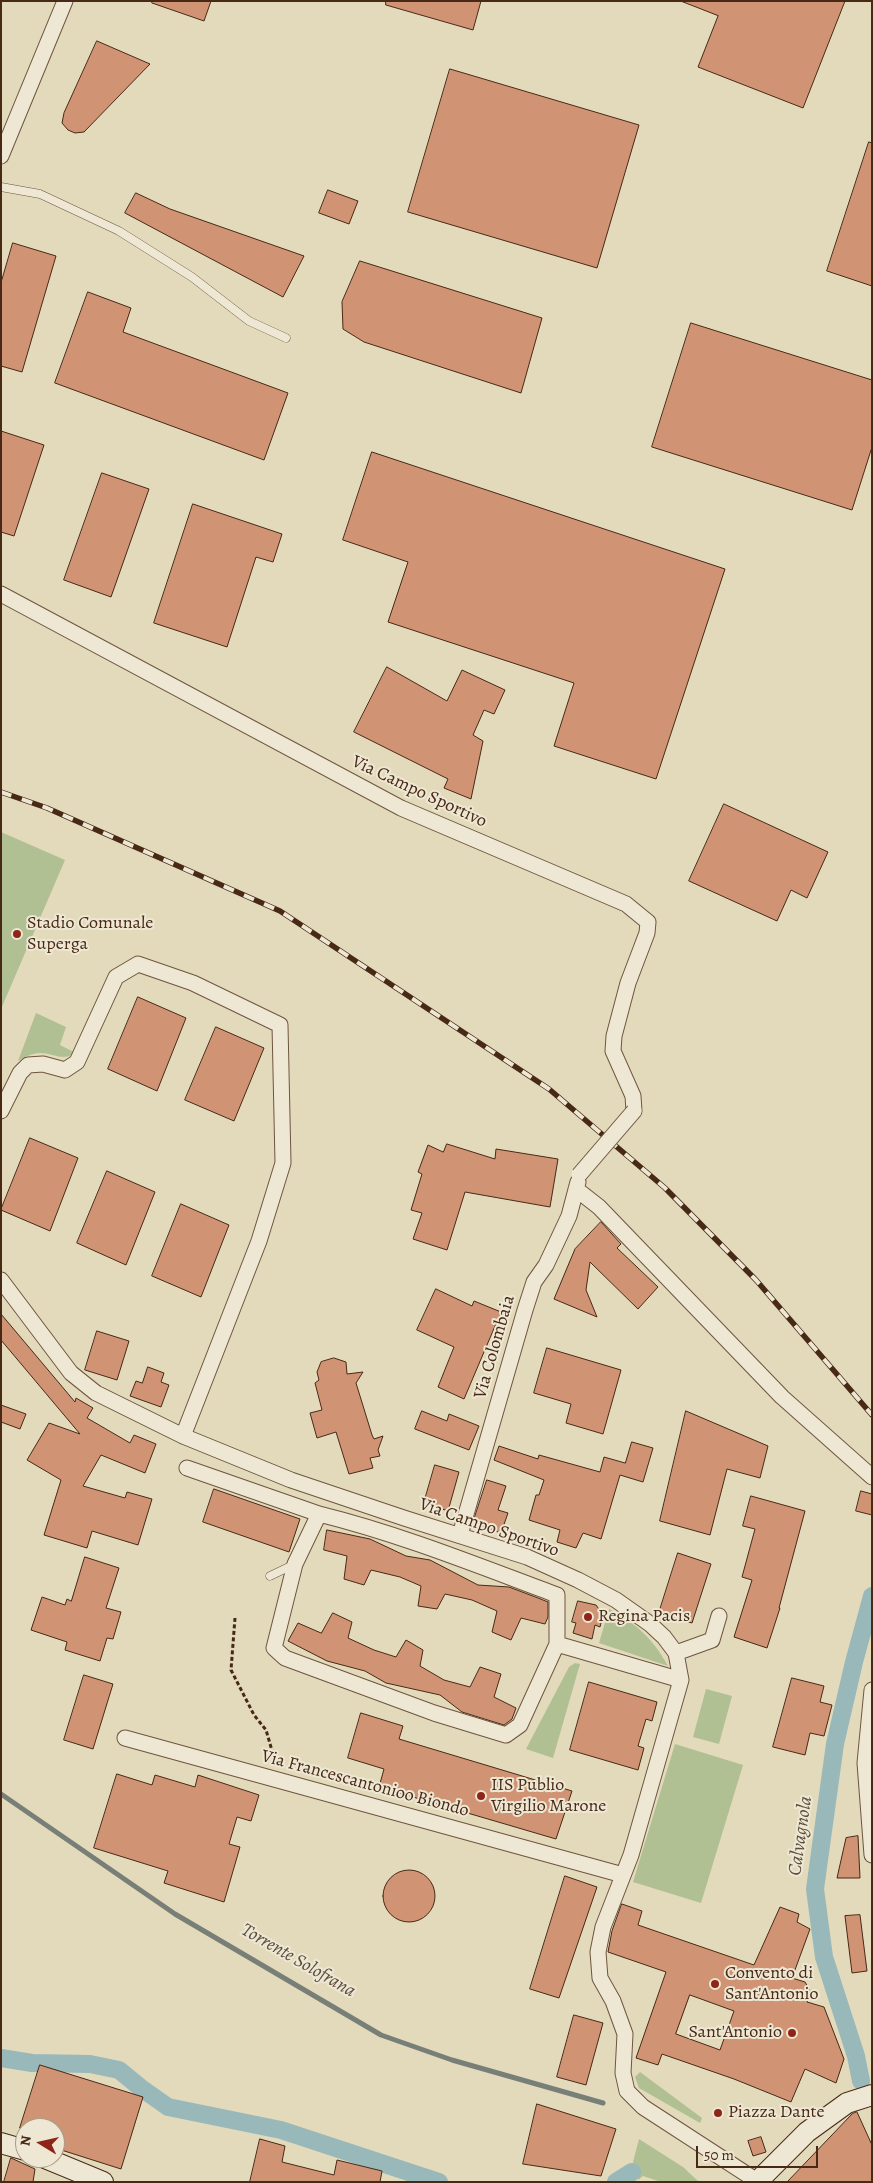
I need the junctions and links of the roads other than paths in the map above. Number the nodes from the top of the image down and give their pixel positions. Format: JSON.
{"nodes":[{"id":1,"x":65,"y":1,"type":"edge"},
{"id":2,"x":1,"y":156,"type":"edge"},
{"id":3,"x":1,"y":187,"type":"edge"},
{"id":4,"x":286,"y":338,"type":"dead end"},
{"id":5,"x":1,"y":594,"type":"edge"},
{"id":6,"x":1,"y":1111,"type":"edge"},
{"id":7,"x":577,"y":1182,"type":"junction"},
{"id":8,"x":1,"y":1280,"type":"edge"},
{"id":9,"x":183,"y":1436,"type":"junction"},
{"id":10,"x":187,"y":1468,"type":"dead end"},
{"id":11,"x":872,"y":1477,"type":"edge"},
{"id":12,"x":319,"y":1514,"type":"junction"},
{"id":13,"x":460,"y":1535,"type":"junction"},
{"id":14,"x":295,"y":1564,"type":"junction"},
{"id":15,"x":270,"y":1576,"type":"dead end"},
{"id":16,"x":720,"y":1616,"type":"dead end"},
{"id":17,"x":556,"y":1644,"type":"junction"},
{"id":18,"x":676,"y":1653,"type":"junction"},
{"id":19,"x":681,"y":1680,"type":"junction"},
{"id":20,"x":872,"y":1690,"type":"edge"},
{"id":21,"x":125,"y":1738,"type":"dead end"},
{"id":22,"x":872,"y":1855,"type":"edge"},
{"id":23,"x":623,"y":1875,"type":"junction"},
{"id":24,"x":872,"y":2095,"type":"edge"},
{"id":25,"x":1,"y":2143,"type":"edge"},
{"id":26,"x":15,"y":2147,"type":"edge"},
{"id":27,"x":65,"y":2166,"type":"edge"},
{"id":28,"x":757,"y":2181,"type":"edge"},
{"id":29,"x":103,"y":2182,"type":"edge"}],
"edges":[{"from":1,"to":2,"type":"street"},
{"from":3,"to":4,"type":"lane"},
{"from":5,"to":7,"type":"street","name":"Via Campo Sportivo","bridge":true},
{"from":6,"to":9,"type":"street"},
{"from":7,"to":11,"type":"street"},
{"from":7,"to":13,"type":"street","name":"Via Colombaia"},
{"from":8,"to":9,"type":"street","name":"Via Campo Sportivo"},
{"from":9,"to":13,"type":"street","name":"Via Campo Sportivo"},
{"from":10,"to":12,"type":"street"},
{"from":12,"to":14,"type":"street"},
{"from":12,"to":17,"type":"street"},
{"from":13,"to":18,"type":"street","name":"Via Campo Sportivo"},
{"from":14,"to":15,"type":"lane"},
{"from":14,"to":17,"type":"street"},
{"from":16,"to":18,"type":"street"},
{"from":17,"to":19,"type":"street"},
{"from":18,"to":19,"type":"street","name":"Via Campo Sportivo"},
{"from":19,"to":23,"type":"street","name":"Via Campo Sportivo"},
{"from":20,"to":22,"type":"street"},
{"from":21,"to":23,"type":"street","name":"Via Francescantonioo Biondo"},
{"from":23,"to":28,"type":"street","name":"Via Campo Sportivo"},
{"from":24,"to":28,"type":"main road"},
{"from":25,"to":26,"type":"main road"},
{"from":27,"to":29,"type":"main road"}]}
